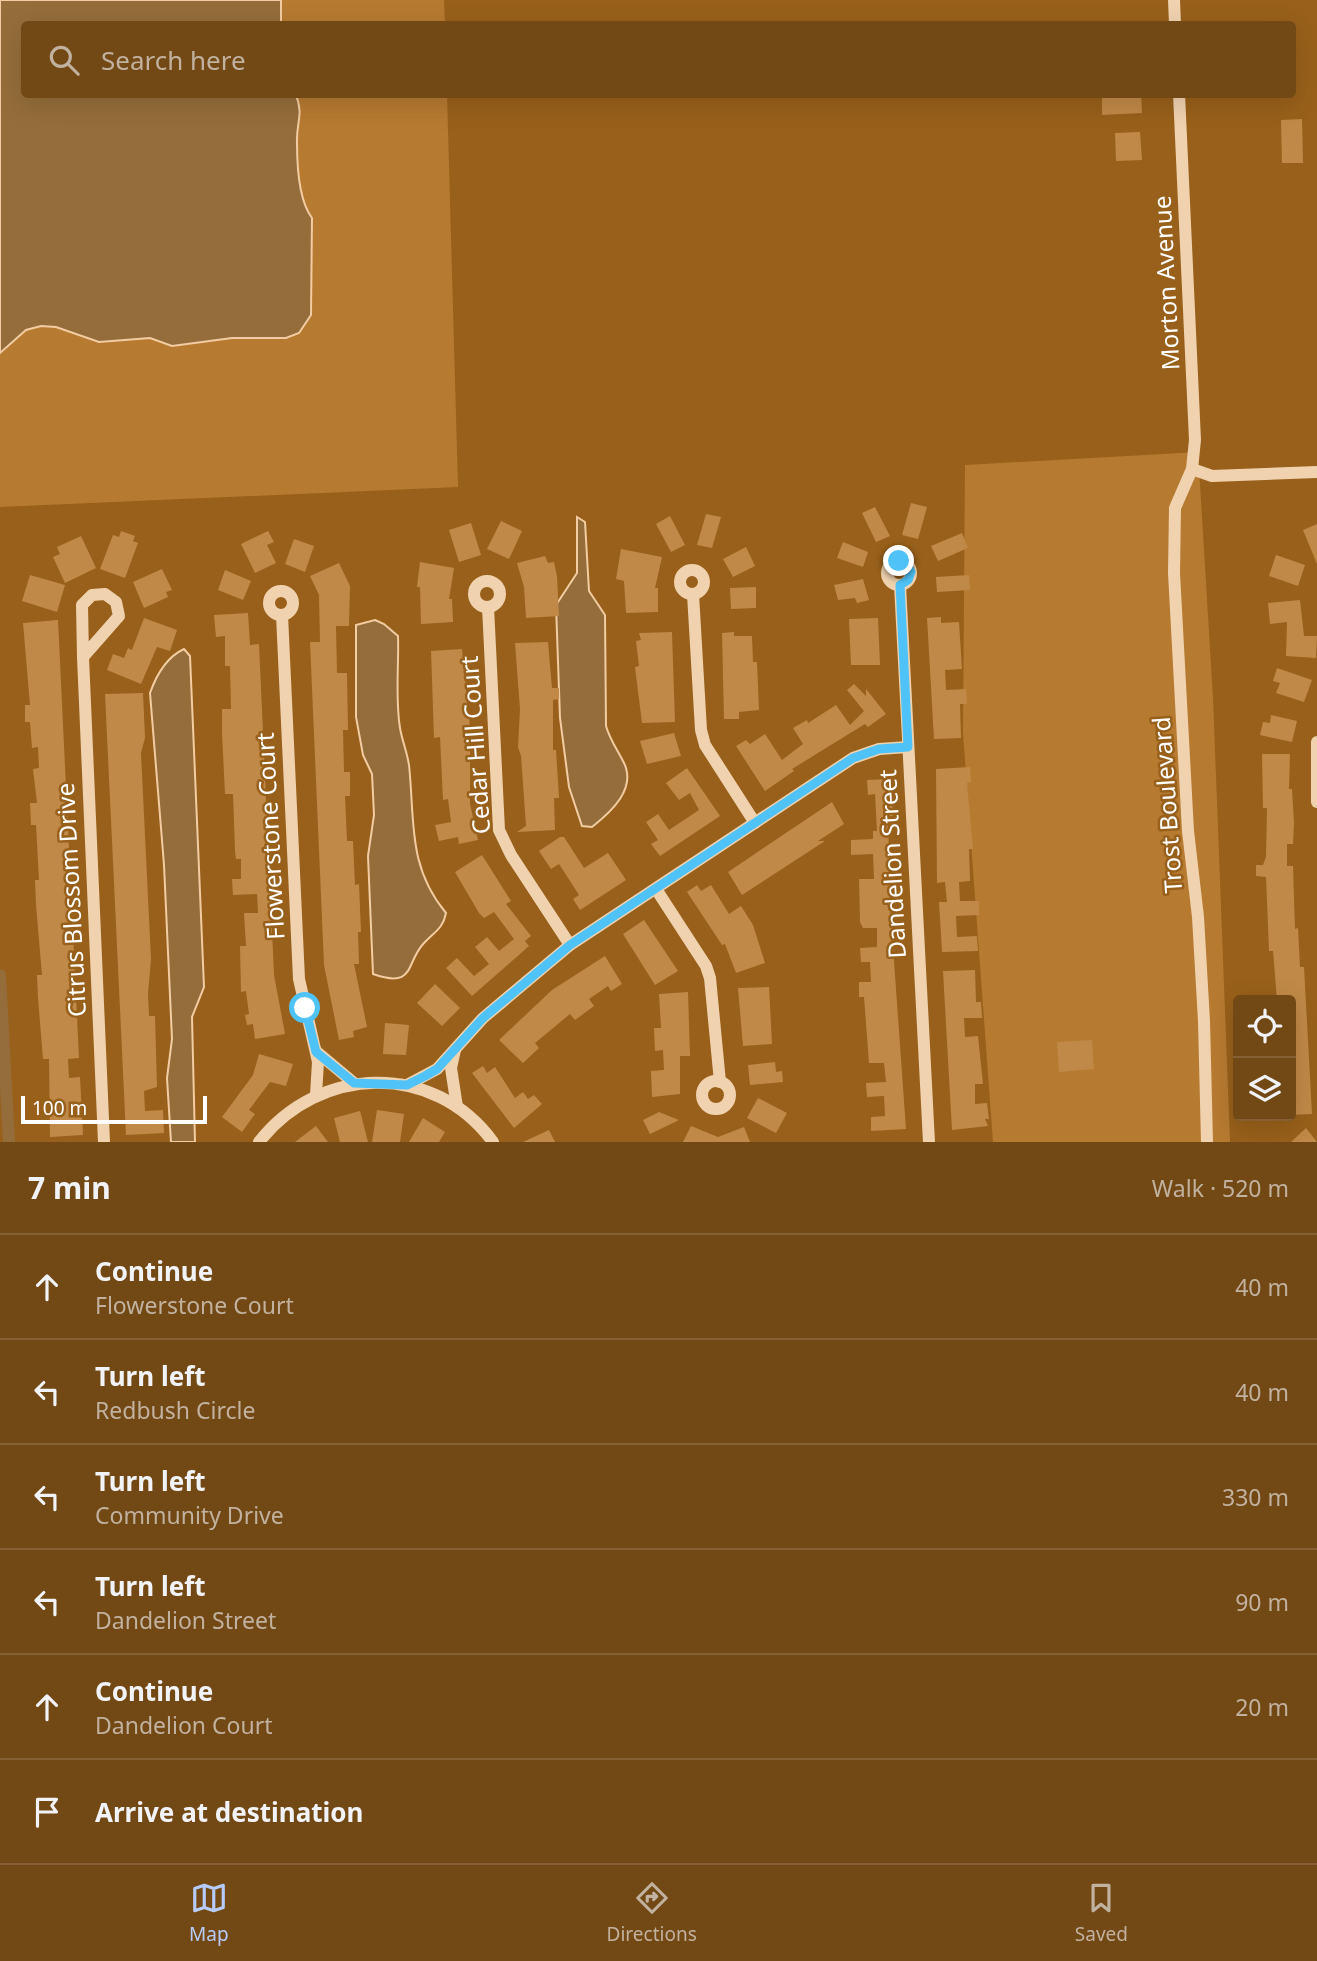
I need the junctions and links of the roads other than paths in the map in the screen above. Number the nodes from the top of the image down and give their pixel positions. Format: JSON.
{"nodes":[{"id":1,"x":1174,"y":0,"type":"edge"},
{"id":2,"x":1175,"y":21,"type":"edge"},
{"id":3,"x":1179,"y":98,"type":"edge"},
{"id":4,"x":1192,"y":469,"type":"junction"},
{"id":5,"x":1317,"y":472,"type":"edge"},
{"id":6,"x":900,"y":585,"type":"dead end"},
{"id":7,"x":693,"y":594,"type":"dead end"},
{"id":8,"x":488,"y":607,"type":"dead end"},
{"id":9,"x":282,"y":615,"type":"dead end"},
{"id":10,"x":83,"y":657,"type":"junction"},
{"id":11,"x":1317,"y":742,"type":"edge"},
{"id":12,"x":908,"y":747,"type":"junction"},
{"id":13,"x":1317,"y":802,"type":"edge"},
{"id":14,"x":755,"y":823,"type":"junction"},
{"id":15,"x":656,"y":889,"type":"junction"},
{"id":16,"x":570,"y":945,"type":"junction"},
{"id":17,"x":455,"y":1050,"type":"junction"},
{"id":18,"x":316,"y":1052,"type":"junction"},
{"id":19,"x":720,"y":1082,"type":"dead end"},
{"id":20,"x":354,"y":1083,"type":"junction"},
{"id":21,"x":407,"y":1085,"type":"junction"},
{"id":22,"x":316,"y":1095,"type":"junction"},
{"id":23,"x":457,"y":1107,"type":"junction"},
{"id":24,"x":104,"y":1142,"type":"edge"},
{"id":25,"x":259,"y":1142,"type":"edge"},
{"id":26,"x":493,"y":1142,"type":"edge"},
{"id":27,"x":929,"y":1142,"type":"edge"},
{"id":28,"x":1207,"y":1142,"type":"edge"}],
"edges":[{"from":1,"to":2,"type":"street"},
{"from":3,"to":4,"type":"street","name":"Morton Avenue"},
{"from":4,"to":5,"type":"street"},
{"from":4,"to":28,"type":"street","name":"Trost Boulevard"},
{"from":6,"to":12,"type":"street","name":"Dandelion Street"},
{"from":7,"to":14,"type":"street"},
{"from":8,"to":16,"type":"street","name":"Cedar Hill Court"},
{"from":9,"to":18,"type":"street","name":"Flowerstone Court"},
{"from":10,"to":10,"type":"street","name":"Citrus Blossom Drive"},
{"from":10,"to":24,"type":"street","name":"Citrus Blossom Drive"},
{"from":11,"to":13,"type":"street"},
{"from":12,"to":14,"type":"street"},
{"from":12,"to":27,"type":"street","name":"Dandelion Street"},
{"from":14,"to":15,"type":"street"},
{"from":15,"to":16,"type":"street"},
{"from":15,"to":19,"type":"street"},
{"from":16,"to":17,"type":"street"},
{"from":17,"to":21,"type":"street"},
{"from":17,"to":23,"type":"street"},
{"from":18,"to":20,"type":"street"},
{"from":18,"to":22,"type":"street","name":"Flowerstone Court"},
{"from":20,"to":21,"type":"street"},
{"from":20,"to":22,"type":"street"},
{"from":21,"to":23,"type":"street"},
{"from":22,"to":25,"type":"street"},
{"from":23,"to":26,"type":"street"}]}
